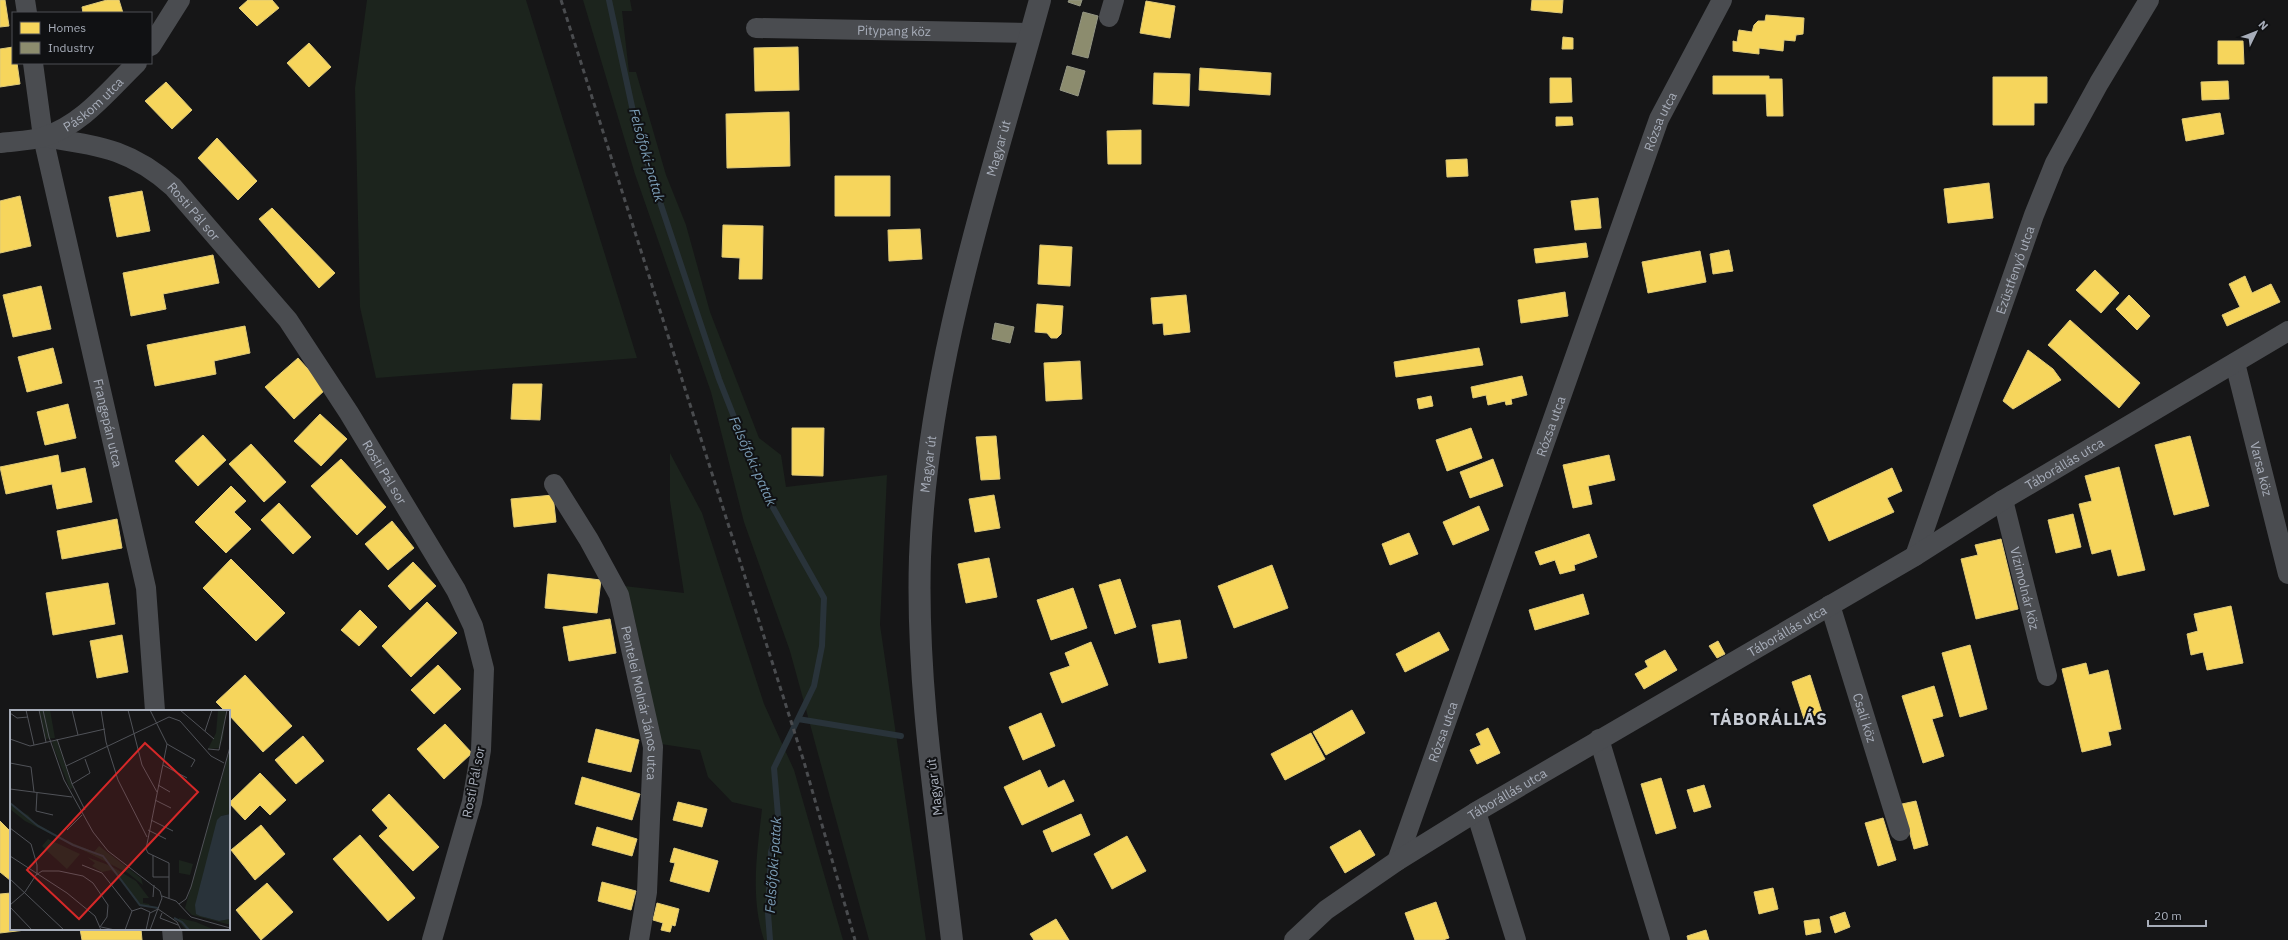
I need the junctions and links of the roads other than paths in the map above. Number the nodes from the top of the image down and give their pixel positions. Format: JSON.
{"nodes":[{"id":1,"x":25,"y":0,"type":"edge"},
{"id":2,"x":180,"y":0,"type":"edge"},
{"id":3,"x":1040,"y":0,"type":"edge"},
{"id":4,"x":1722,"y":0,"type":"edge"},
{"id":5,"x":2149,"y":0,"type":"edge"},
{"id":6,"x":27,"y":12,"type":"edge"},
{"id":7,"x":756,"y":28,"type":"dead end"},
{"id":8,"x":1031,"y":33,"type":"junction"},
{"id":9,"x":152,"y":44,"type":"edge"},
{"id":10,"x":33,"y":64,"type":"edge"},
{"id":11,"x":136,"y":64,"type":"edge"},
{"id":12,"x":43,"y":137,"type":"junction"},
{"id":13,"x":0,"y":143,"type":"edge"},
{"id":14,"x":2288,"y":331,"type":"edge"},
{"id":15,"x":2235,"y":363,"type":"junction"},
{"id":16,"x":554,"y":484,"type":"dead end"},
{"id":17,"x":2003,"y":500,"type":"junction"},
{"id":18,"x":1915,"y":556,"type":"junction"},
{"id":19,"x":2288,"y":574,"type":"edge"},
{"id":20,"x":1830,"y":605,"type":"junction"},
{"id":21,"x":2047,"y":676,"type":"dead end"},
{"id":22,"x":155,"y":710,"type":"edge"},
{"id":23,"x":1599,"y":740,"type":"junction"},
{"id":24,"x":1476,"y":812,"type":"junction"},
{"id":25,"x":1900,"y":831,"type":"dead end"},
{"id":26,"x":1397,"y":861,"type":"junction"},
{"id":27,"x":172,"y":930,"type":"edge"},
{"id":28,"x":173,"y":940,"type":"edge"},
{"id":29,"x":432,"y":940,"type":"edge"},
{"id":30,"x":639,"y":940,"type":"edge"},
{"id":31,"x":952,"y":940,"type":"edge"},
{"id":32,"x":1294,"y":940,"type":"edge"},
{"id":33,"x":1516,"y":940,"type":"edge"},
{"id":34,"x":1660,"y":940,"type":"edge"}],
"edges":[{"from":1,"to":6,"type":"street"},
{"from":2,"to":9,"type":"street"},
{"from":3,"to":8,"type":"street","name":"Magyar út"},
{"from":4,"to":26,"type":"street","name":"Rózsa utca"},
{"from":5,"to":18,"type":"street","name":"Ezüstfenyő utca"},
{"from":7,"to":8,"type":"street","name":"Pitypang köz"},
{"from":8,"to":31,"type":"street","name":"Magyar út"},
{"from":10,"to":12,"type":"street","name":"Frangepán utca"},
{"from":11,"to":12,"type":"street","name":"Páskom utca"},
{"from":12,"to":13,"type":"street"},
{"from":12,"to":22,"type":"street","name":"Frangepán utca"},
{"from":12,"to":29,"type":"street","name":"Rosti Pál sor"},
{"from":14,"to":15,"type":"street","name":"Táborállás utca"},
{"from":15,"to":17,"type":"street","name":"Táborállás utca"},
{"from":15,"to":19,"type":"street","name":"Varsa köz"},
{"from":16,"to":30,"type":"street","name":"Pentelei Molnár János utca"},
{"from":17,"to":18,"type":"street","name":"Táborállás utca"},
{"from":17,"to":21,"type":"street","name":"Vízimolnár köz"},
{"from":18,"to":20,"type":"street","name":"Táborállás utca"},
{"from":20,"to":23,"type":"street","name":"Táborállás utca"},
{"from":20,"to":25,"type":"street","name":"Csali köz"},
{"from":23,"to":24,"type":"street","name":"Táborállás utca"},
{"from":23,"to":34,"type":"street"},
{"from":24,"to":26,"type":"street","name":"Táborállás utca"},
{"from":24,"to":33,"type":"street"},
{"from":26,"to":32,"type":"street","name":"Táborállás utca"},
{"from":27,"to":28,"type":"street"}]}
